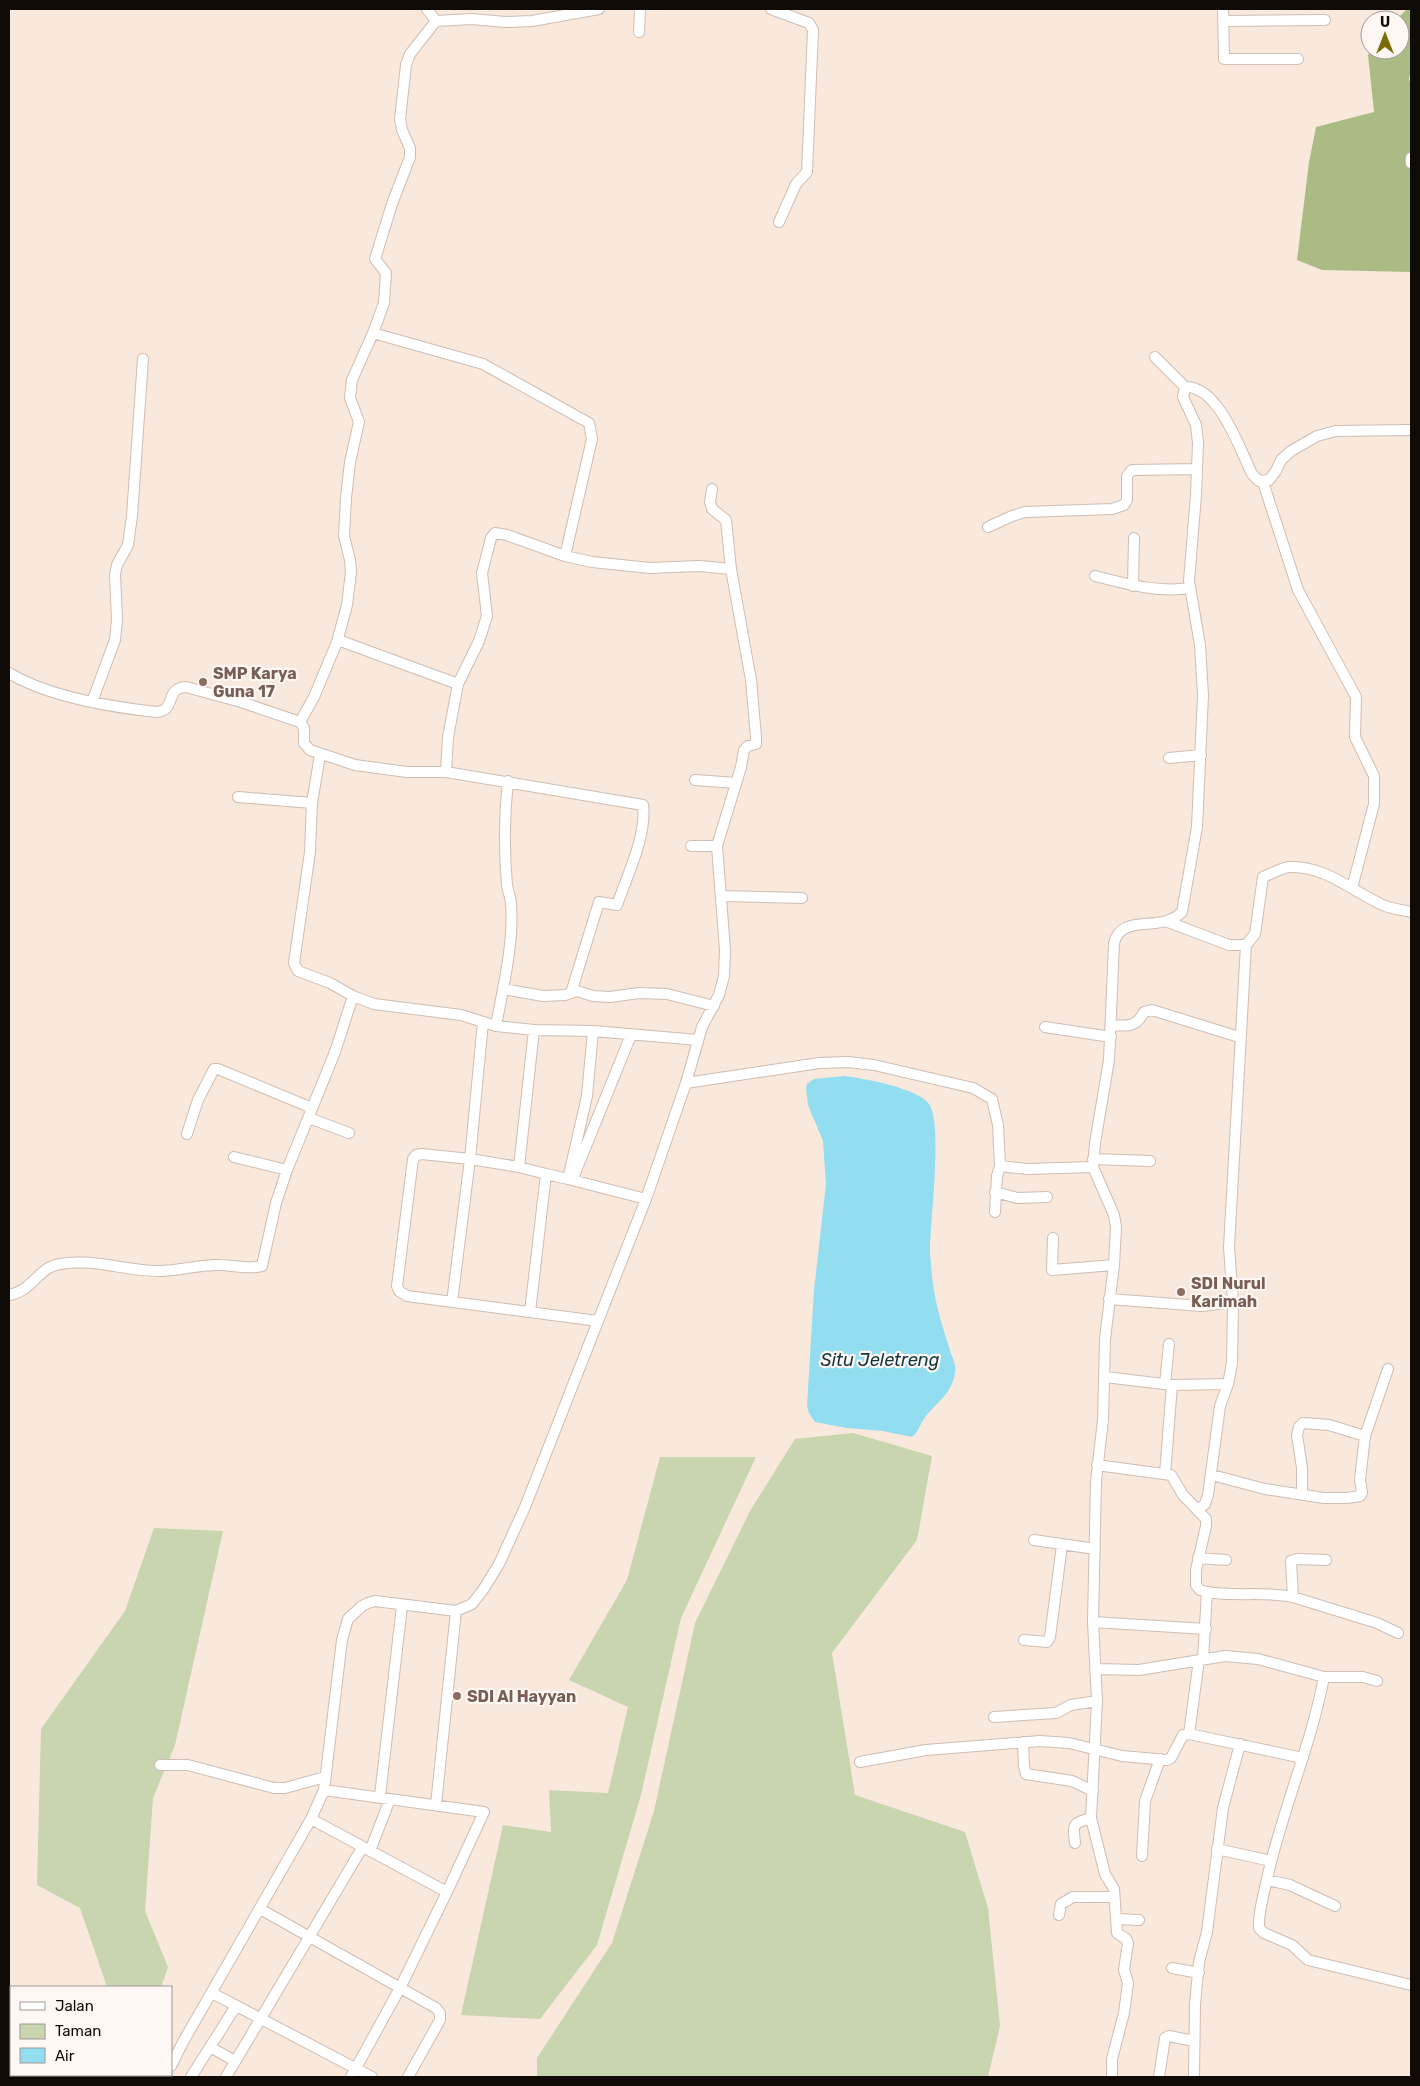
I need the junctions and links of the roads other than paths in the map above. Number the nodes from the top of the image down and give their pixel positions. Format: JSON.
{"nodes":[{"id":1,"x":427,"y":9,"type":"edge"},
{"id":2,"x":599,"y":9,"type":"edge"},
{"id":3,"x":640,"y":9,"type":"edge"},
{"id":4,"x":771,"y":9,"type":"edge"},
{"id":5,"x":1224,"y":9,"type":"edge"},
{"id":6,"x":1325,"y":20,"type":"dead end"},
{"id":7,"x":436,"y":21,"type":"junction"},
{"id":8,"x":1224,"y":21,"type":"junction"},
{"id":9,"x":639,"y":32,"type":"dead end"},
{"id":10,"x":1298,"y":59,"type":"dead end"},
{"id":11,"x":1411,"y":158,"type":"edge"},
{"id":12,"x":1411,"y":163,"type":"edge"},
{"id":13,"x":779,"y":222,"type":"dead end"},
{"id":14,"x":373,"y":333,"type":"junction"},
{"id":15,"x":1155,"y":358,"type":"dead end"},
{"id":16,"x":142,"y":359,"type":"dead end"},
{"id":17,"x":1184,"y":387,"type":"junction"},
{"id":18,"x":1411,"y":430,"type":"edge"},
{"id":19,"x":1197,"y":469,"type":"junction"},
{"id":20,"x":1262,"y":482,"type":"junction"},
{"id":21,"x":712,"y":489,"type":"dead end"},
{"id":22,"x":988,"y":527,"type":"dead end"},
{"id":23,"x":1134,"y":538,"type":"dead end"},
{"id":24,"x":565,"y":556,"type":"junction"},
{"id":25,"x":731,"y":569,"type":"junction"},
{"id":26,"x":1095,"y":576,"type":"dead end"},
{"id":27,"x":1133,"y":586,"type":"junction"},
{"id":28,"x":1190,"y":588,"type":"junction"},
{"id":29,"x":338,"y":640,"type":"junction"},
{"id":30,"x":9,"y":673,"type":"edge"},
{"id":31,"x":458,"y":684,"type":"junction"},
{"id":32,"x":92,"y":702,"type":"junction"},
{"id":33,"x":300,"y":722,"type":"junction"},
{"id":34,"x":320,"y":755,"type":"junction"},
{"id":35,"x":1201,"y":755,"type":"junction"},
{"id":36,"x":1169,"y":758,"type":"dead end"},
{"id":37,"x":446,"y":772,"type":"junction"},
{"id":38,"x":695,"y":780,"type":"dead end"},
{"id":39,"x":508,"y":782,"type":"junction"},
{"id":40,"x":736,"y":783,"type":"junction"},
{"id":41,"x":238,"y":797,"type":"dead end"},
{"id":42,"x":312,"y":803,"type":"junction"},
{"id":43,"x":691,"y":846,"type":"dead end"},
{"id":44,"x":717,"y":846,"type":"junction"},
{"id":45,"x":1352,"y":888,"type":"junction"},
{"id":46,"x":722,"y":896,"type":"junction"},
{"id":47,"x":802,"y":898,"type":"dead end"},
{"id":48,"x":1411,"y":912,"type":"edge"},
{"id":49,"x":1168,"y":922,"type":"junction"},
{"id":50,"x":1246,"y":945,"type":"junction"},
{"id":51,"x":503,"y":988,"type":"junction"},
{"id":52,"x":571,"y":993,"type":"junction"},
{"id":53,"x":353,"y":996,"type":"junction"},
{"id":54,"x":714,"y":1006,"type":"junction"},
{"id":55,"x":483,"y":1022,"type":"junction"},
{"id":56,"x":1111,"y":1025,"type":"junction"},
{"id":57,"x":496,"y":1026,"type":"junction"},
{"id":58,"x":1044,"y":1027,"type":"dead end"},
{"id":59,"x":534,"y":1030,"type":"junction"},
{"id":60,"x":593,"y":1031,"type":"junction"},
{"id":61,"x":631,"y":1035,"type":"junction"},
{"id":62,"x":1110,"y":1037,"type":"junction"},
{"id":63,"x":1239,"y":1037,"type":"junction"},
{"id":64,"x":698,"y":1040,"type":"junction"},
{"id":65,"x":686,"y":1083,"type":"junction"},
{"id":66,"x":310,"y":1113,"type":"junction"},
{"id":67,"x":349,"y":1133,"type":"dead end"},
{"id":68,"x":187,"y":1134,"type":"dead end"},
{"id":69,"x":234,"y":1157,"type":"dead end"},
{"id":70,"x":470,"y":1158,"type":"junction"},
{"id":71,"x":1150,"y":1161,"type":"dead end"},
{"id":72,"x":1093,"y":1163,"type":"junction"},
{"id":73,"x":1000,"y":1166,"type":"junction"},
{"id":74,"x":519,"y":1167,"type":"junction"},
{"id":75,"x":287,"y":1170,"type":"junction"},
{"id":76,"x":546,"y":1174,"type":"junction"},
{"id":77,"x":570,"y":1180,"type":"junction"},
{"id":78,"x":995,"y":1192,"type":"junction"},
{"id":79,"x":1047,"y":1197,"type":"dead end"},
{"id":80,"x":646,"y":1198,"type":"junction"},
{"id":81,"x":995,"y":1212,"type":"dead end"},
{"id":82,"x":1053,"y":1238,"type":"dead end"},
{"id":83,"x":1114,"y":1265,"type":"junction"},
{"id":84,"x":9,"y":1295,"type":"edge"},
{"id":85,"x":1109,"y":1299,"type":"junction"},
{"id":86,"x":452,"y":1302,"type":"junction"},
{"id":87,"x":1233,"y":1302,"type":"junction"},
{"id":88,"x":530,"y":1312,"type":"junction"},
{"id":89,"x":598,"y":1321,"type":"junction"},
{"id":90,"x":1169,"y":1344,"type":"dead end"},
{"id":91,"x":1388,"y":1369,"type":"dead end"},
{"id":92,"x":1104,"y":1377,"type":"junction"},
{"id":93,"x":1228,"y":1384,"type":"junction"},
{"id":94,"x":1168,"y":1385,"type":"junction"},
{"id":95,"x":1365,"y":1436,"type":"junction"},
{"id":96,"x":1097,"y":1465,"type":"junction"},
{"id":97,"x":1165,"y":1474,"type":"junction"},
{"id":98,"x":1212,"y":1475,"type":"junction"},
{"id":99,"x":1302,"y":1494,"type":"junction"},
{"id":100,"x":1198,"y":1509,"type":"junction"},
{"id":101,"x":1034,"y":1540,"type":"dead end"},
{"id":102,"x":1062,"y":1545,"type":"junction"},
{"id":103,"x":1095,"y":1549,"type":"junction"},
{"id":104,"x":1198,"y":1558,"type":"junction"},
{"id":105,"x":1226,"y":1560,"type":"dead end"},
{"id":106,"x":1326,"y":1560,"type":"dead end"},
{"id":107,"x":1207,"y":1592,"type":"junction"},
{"id":108,"x":1293,"y":1596,"type":"junction"},
{"id":109,"x":402,"y":1606,"type":"junction"},
{"id":110,"x":456,"y":1611,"type":"junction"},
{"id":111,"x":1093,"y":1622,"type":"junction"},
{"id":112,"x":1206,"y":1628,"type":"junction"},
{"id":113,"x":1398,"y":1633,"type":"dead end"},
{"id":114,"x":1024,"y":1640,"type":"dead end"},
{"id":115,"x":1201,"y":1660,"type":"junction"},
{"id":116,"x":1095,"y":1669,"type":"junction"},
{"id":117,"x":1324,"y":1677,"type":"junction"},
{"id":118,"x":1377,"y":1681,"type":"dead end"},
{"id":119,"x":1097,"y":1701,"type":"junction"},
{"id":120,"x":994,"y":1717,"type":"dead end"},
{"id":121,"x":1189,"y":1734,"type":"junction"},
{"id":122,"x":1024,"y":1742,"type":"junction"},
{"id":123,"x":1240,"y":1744,"type":"junction"},
{"id":124,"x":1095,"y":1750,"type":"junction"},
{"id":125,"x":1303,"y":1758,"type":"junction"},
{"id":126,"x":1160,"y":1759,"type":"junction"},
{"id":127,"x":860,"y":1762,"type":"dead end"},
{"id":128,"x":160,"y":1764,"type":"dead end"},
{"id":129,"x":325,"y":1778,"type":"junction"},
{"id":130,"x":324,"y":1790,"type":"junction"},
{"id":131,"x":1093,"y":1791,"type":"junction"},
{"id":132,"x":385,"y":1798,"type":"junction"},
{"id":133,"x":436,"y":1805,"type":"junction"},
{"id":134,"x":1091,"y":1818,"type":"junction"},
{"id":135,"x":311,"y":1819,"type":"junction"},
{"id":136,"x":1075,"y":1843,"type":"dead end"},
{"id":137,"x":1217,"y":1849,"type":"junction"},
{"id":138,"x":366,"y":1850,"type":"junction"},
{"id":139,"x":1142,"y":1856,"type":"dead end"},
{"id":140,"x":1271,"y":1861,"type":"junction"},
{"id":141,"x":1267,"y":1880,"type":"junction"},
{"id":142,"x":447,"y":1892,"type":"junction"},
{"id":143,"x":1114,"y":1897,"type":"junction"},
{"id":144,"x":1335,"y":1906,"type":"dead end"},
{"id":145,"x":260,"y":1909,"type":"junction"},
{"id":146,"x":1059,"y":1915,"type":"dead end"},
{"id":147,"x":1116,"y":1919,"type":"junction"},
{"id":148,"x":1139,"y":1920,"type":"dead end"},
{"id":149,"x":309,"y":1937,"type":"junction"},
{"id":150,"x":1172,"y":1968,"type":"dead end"},
{"id":151,"x":1199,"y":1972,"type":"junction"},
{"id":152,"x":1411,"y":1984,"type":"edge"},
{"id":153,"x":400,"y":1988,"type":"junction"},
{"id":154,"x":212,"y":1993,"type":"junction"},
{"id":155,"x":236,"y":2006,"type":"junction"},
{"id":156,"x":261,"y":2019,"type":"junction"},
{"id":157,"x":1194,"y":2040,"type":"junction"},
{"id":158,"x":210,"y":2048,"type":"junction"},
{"id":159,"x":235,"y":2062,"type":"junction"},
{"id":160,"x":172,"y":2064,"type":"edge"},
{"id":161,"x":353,"y":2073,"type":"edge"},
{"id":162,"x":191,"y":2077,"type":"edge"},
{"id":163,"x":226,"y":2077,"type":"edge"},
{"id":164,"x":372,"y":2077,"type":"edge"},
{"id":165,"x":408,"y":2077,"type":"edge"},
{"id":166,"x":1112,"y":2077,"type":"edge"},
{"id":167,"x":1159,"y":2077,"type":"edge"},
{"id":168,"x":1194,"y":2077,"type":"edge"}],
"edges":[{"from":1,"to":7,"type":"street"},
{"from":2,"to":7,"type":"street"},
{"from":3,"to":9,"type":"street"},
{"from":4,"to":13,"type":"street"},
{"from":5,"to":8,"type":"street"},
{"from":6,"to":8,"type":"street"},
{"from":7,"to":14,"type":"street"},
{"from":8,"to":10,"type":"street"},
{"from":11,"to":12,"type":"street"},
{"from":14,"to":24,"type":"street"},
{"from":14,"to":29,"type":"street"},
{"from":15,"to":17,"type":"street"},
{"from":16,"to":32,"type":"street"},
{"from":17,"to":19,"type":"street"},
{"from":17,"to":20,"type":"street"},
{"from":18,"to":20,"type":"street"},
{"from":19,"to":22,"type":"street"},
{"from":19,"to":28,"type":"street"},
{"from":20,"to":45,"type":"street"},
{"from":21,"to":25,"type":"street"},
{"from":23,"to":27,"type":"street"},
{"from":24,"to":25,"type":"street"},
{"from":24,"to":31,"type":"street"},
{"from":25,"to":40,"type":"street"},
{"from":26,"to":27,"type":"street"},
{"from":27,"to":28,"type":"street"},
{"from":28,"to":35,"type":"street"},
{"from":29,"to":31,"type":"street"},
{"from":29,"to":33,"type":"street"},
{"from":30,"to":32,"type":"street"},
{"from":31,"to":37,"type":"street"},
{"from":32,"to":33,"type":"street"},
{"from":33,"to":34,"type":"street"},
{"from":34,"to":37,"type":"street"},
{"from":34,"to":42,"type":"street"},
{"from":35,"to":36,"type":"street"},
{"from":35,"to":49,"type":"street"},
{"from":37,"to":39,"type":"street"},
{"from":38,"to":40,"type":"street"},
{"from":39,"to":51,"type":"street"},
{"from":39,"to":52,"type":"street"},
{"from":40,"to":44,"type":"street"},
{"from":41,"to":42,"type":"street"},
{"from":42,"to":53,"type":"street"},
{"from":43,"to":44,"type":"street"},
{"from":44,"to":46,"type":"street"},
{"from":45,"to":48,"type":"street"},
{"from":45,"to":50,"type":"street"},
{"from":46,"to":47,"type":"street"},
{"from":46,"to":54,"type":"street"},
{"from":49,"to":50,"type":"street"},
{"from":49,"to":56,"type":"street"},
{"from":50,"to":63,"type":"street"},
{"from":51,"to":52,"type":"street"},
{"from":51,"to":57,"type":"street"},
{"from":52,"to":54,"type":"street"},
{"from":53,"to":55,"type":"street"},
{"from":53,"to":66,"type":"street"},
{"from":54,"to":64,"type":"street"},
{"from":55,"to":57,"type":"street"},
{"from":55,"to":70,"type":"street"},
{"from":56,"to":62,"type":"street"},
{"from":56,"to":63,"type":"street"},
{"from":57,"to":59,"type":"street"},
{"from":58,"to":62,"type":"street"},
{"from":59,"to":60,"type":"street"},
{"from":59,"to":74,"type":"street"},
{"from":60,"to":61,"type":"street"},
{"from":60,"to":77,"type":"street"},
{"from":61,"to":64,"type":"street"},
{"from":61,"to":77,"type":"street"},
{"from":62,"to":72,"type":"street"},
{"from":63,"to":87,"type":"street"},
{"from":64,"to":65,"type":"street"},
{"from":65,"to":73,"type":"street"},
{"from":65,"to":80,"type":"street"},
{"from":66,"to":67,"type":"street"},
{"from":66,"to":68,"type":"street"},
{"from":66,"to":75,"type":"street"},
{"from":69,"to":75,"type":"street"},
{"from":70,"to":74,"type":"street"},
{"from":70,"to":86,"type":"street"},
{"from":70,"to":86,"type":"street"},
{"from":71,"to":72,"type":"street"},
{"from":72,"to":73,"type":"street"},
{"from":72,"to":83,"type":"street"},
{"from":73,"to":78,"type":"street"},
{"from":74,"to":76,"type":"street"},
{"from":75,"to":84,"type":"street"},
{"from":76,"to":77,"type":"street"},
{"from":76,"to":88,"type":"street"},
{"from":77,"to":80,"type":"street"},
{"from":78,"to":79,"type":"street"},
{"from":78,"to":81,"type":"street"},
{"from":80,"to":89,"type":"street"},
{"from":82,"to":83,"type":"street"},
{"from":83,"to":85,"type":"street"},
{"from":85,"to":87,"type":"street"},
{"from":85,"to":92,"type":"street"},
{"from":86,"to":88,"type":"street"},
{"from":87,"to":93,"type":"street"},
{"from":88,"to":89,"type":"street"},
{"from":89,"to":110,"type":"street"},
{"from":90,"to":94,"type":"street"},
{"from":91,"to":95,"type":"street"},
{"from":92,"to":94,"type":"street"},
{"from":92,"to":96,"type":"street"},
{"from":93,"to":94,"type":"street"},
{"from":93,"to":98,"type":"street"},
{"from":94,"to":97,"type":"street"},
{"from":95,"to":99,"type":"street"},
{"from":95,"to":99,"type":"street"},
{"from":96,"to":97,"type":"street"},
{"from":96,"to":103,"type":"street"},
{"from":97,"to":100,"type":"street"},
{"from":98,"to":99,"type":"street"},
{"from":98,"to":100,"type":"street"},
{"from":100,"to":104,"type":"street"},
{"from":101,"to":102,"type":"street"},
{"from":102,"to":103,"type":"street"},
{"from":102,"to":114,"type":"street"},
{"from":103,"to":111,"type":"street"},
{"from":104,"to":105,"type":"street"},
{"from":104,"to":107,"type":"street"},
{"from":106,"to":108,"type":"street"},
{"from":107,"to":108,"type":"street"},
{"from":107,"to":112,"type":"street"},
{"from":108,"to":113,"type":"street"},
{"from":109,"to":110,"type":"street"},
{"from":109,"to":129,"type":"street"},
{"from":109,"to":132,"type":"street"},
{"from":110,"to":133,"type":"street"},
{"from":111,"to":112,"type":"street"},
{"from":111,"to":116,"type":"street"},
{"from":112,"to":115,"type":"street"},
{"from":115,"to":116,"type":"street"},
{"from":115,"to":117,"type":"street"},
{"from":115,"to":121,"type":"street"},
{"from":116,"to":119,"type":"street"},
{"from":117,"to":118,"type":"street"},
{"from":117,"to":125,"type":"street"},
{"from":119,"to":120,"type":"street"},
{"from":119,"to":124,"type":"street"},
{"from":121,"to":123,"type":"street"},
{"from":121,"to":126,"type":"street"},
{"from":122,"to":124,"type":"street"},
{"from":122,"to":127,"type":"street"},
{"from":122,"to":131,"type":"street"},
{"from":123,"to":125,"type":"street"},
{"from":123,"to":137,"type":"street"},
{"from":124,"to":126,"type":"street"},
{"from":124,"to":131,"type":"street"},
{"from":125,"to":140,"type":"street"},
{"from":126,"to":139,"type":"street"},
{"from":128,"to":129,"type":"street"},
{"from":129,"to":130,"type":"street"},
{"from":130,"to":132,"type":"street"},
{"from":130,"to":135,"type":"street"},
{"from":131,"to":134,"type":"street"},
{"from":132,"to":133,"type":"street"},
{"from":132,"to":138,"type":"street"},
{"from":133,"to":142,"type":"street"},
{"from":134,"to":136,"type":"street"},
{"from":134,"to":143,"type":"street"},
{"from":135,"to":138,"type":"street"},
{"from":135,"to":145,"type":"street"},
{"from":137,"to":140,"type":"street"},
{"from":137,"to":151,"type":"street"},
{"from":138,"to":142,"type":"street"},
{"from":138,"to":149,"type":"street"},
{"from":140,"to":141,"type":"street"},
{"from":141,"to":144,"type":"street"},
{"from":141,"to":152,"type":"street"},
{"from":142,"to":153,"type":"street"},
{"from":143,"to":146,"type":"street"},
{"from":143,"to":147,"type":"street"},
{"from":145,"to":149,"type":"street"},
{"from":145,"to":154,"type":"street"},
{"from":147,"to":148,"type":"street"},
{"from":147,"to":166,"type":"street"},
{"from":149,"to":153,"type":"street"},
{"from":149,"to":156,"type":"street"},
{"from":150,"to":151,"type":"street"},
{"from":151,"to":157,"type":"street"},
{"from":153,"to":161,"type":"street"},
{"from":153,"to":165,"type":"street"},
{"from":154,"to":155,"type":"street"},
{"from":154,"to":160,"type":"street"},
{"from":155,"to":156,"type":"street"},
{"from":155,"to":158,"type":"street"},
{"from":156,"to":159,"type":"street"},
{"from":156,"to":161,"type":"street"},
{"from":157,"to":167,"type":"street"},
{"from":157,"to":168,"type":"street"},
{"from":158,"to":159,"type":"street"},
{"from":158,"to":162,"type":"street"},
{"from":159,"to":163,"type":"street"},
{"from":161,"to":164,"type":"street"}]}
